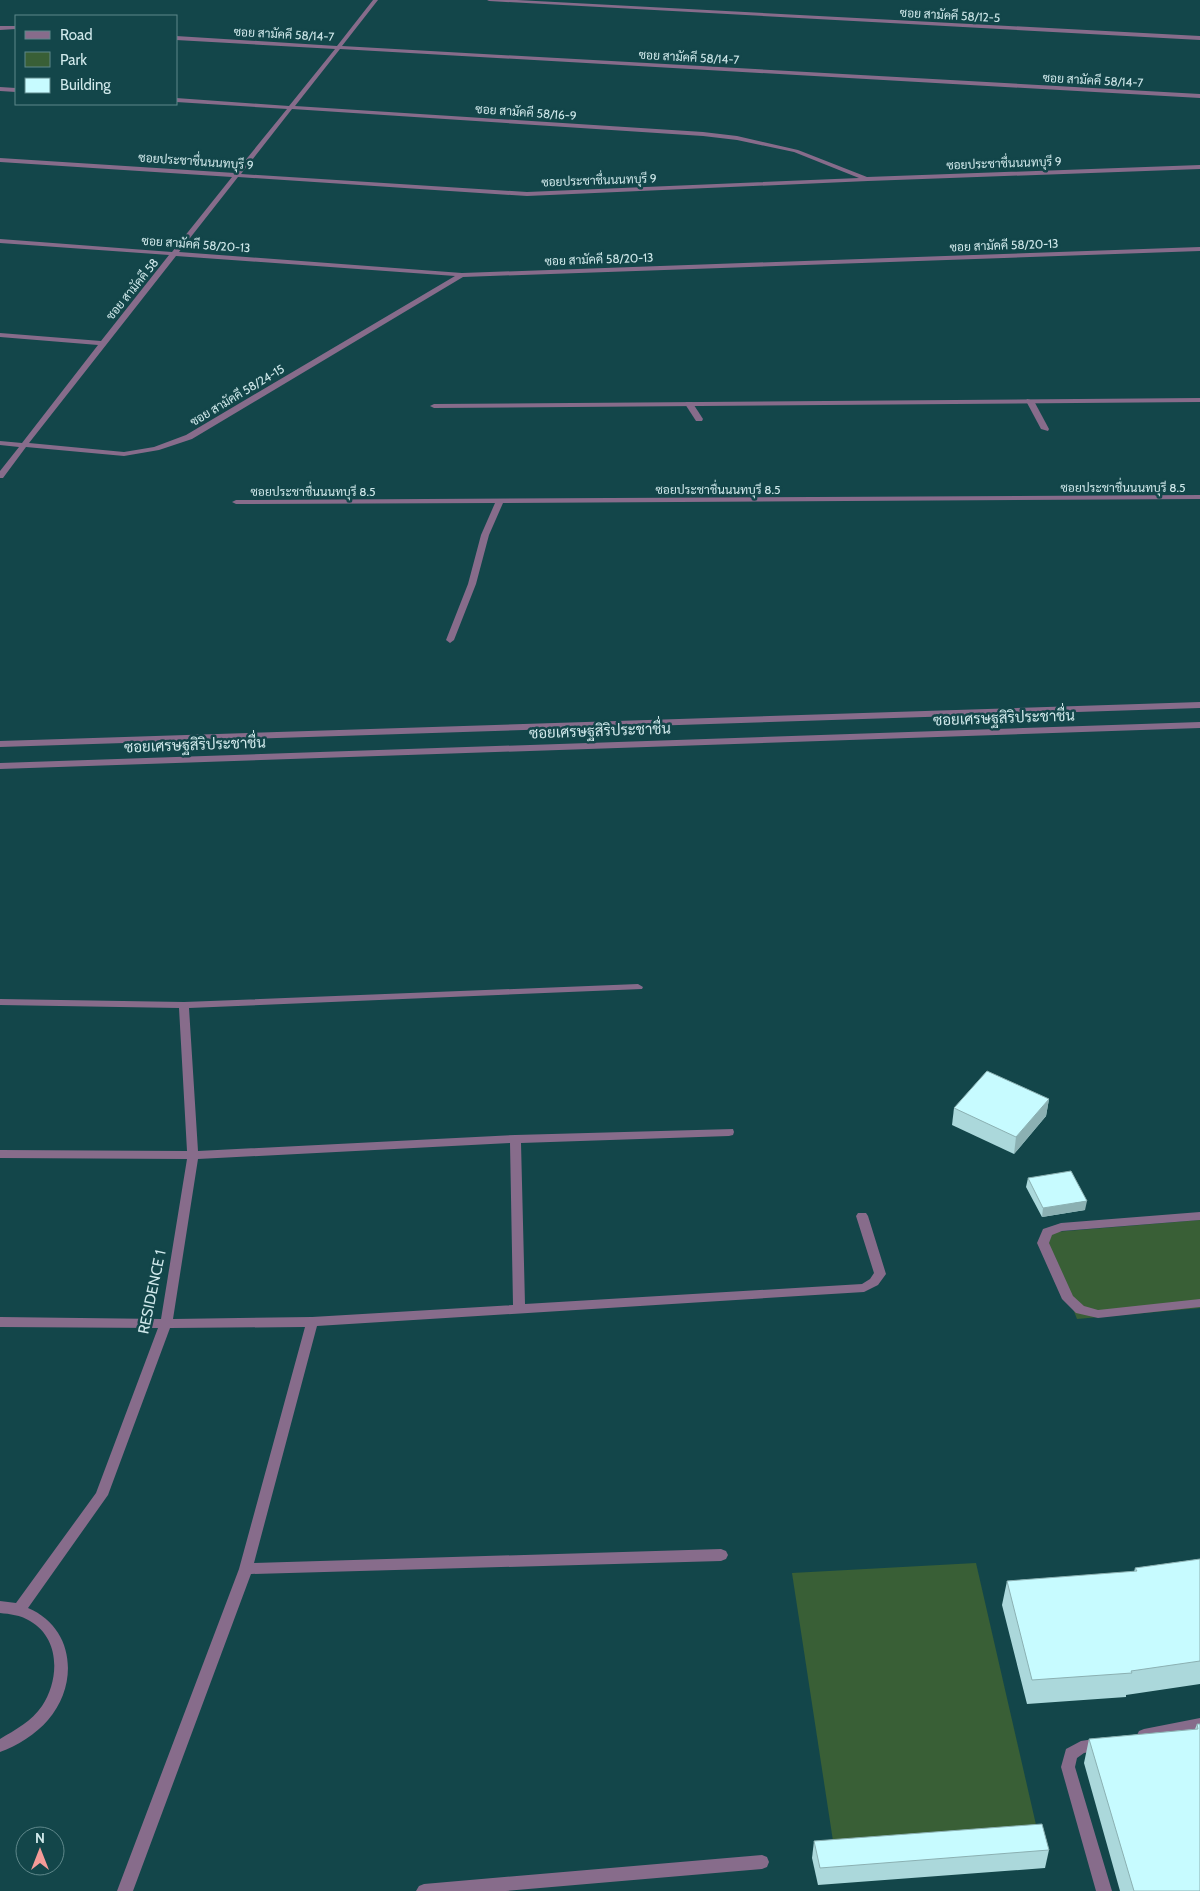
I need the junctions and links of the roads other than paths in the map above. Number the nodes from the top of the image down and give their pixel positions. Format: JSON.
{"nodes":[{"id":1,"x":376,"y":0,"type":"edge"},
{"id":2,"x":489,"y":0,"type":"edge"},
{"id":3,"x":0,"y":28,"type":"edge"},
{"id":4,"x":15,"y":28,"type":"edge"},
{"id":5,"x":178,"y":38,"type":"edge"},
{"id":6,"x":1200,"y":38,"type":"edge"},
{"id":7,"x":340,"y":47,"type":"junction"},
{"id":8,"x":0,"y":89,"type":"edge"},
{"id":9,"x":15,"y":90,"type":"edge"},
{"id":10,"x":1200,"y":96,"type":"edge"},
{"id":11,"x":178,"y":100,"type":"edge"},
{"id":12,"x":292,"y":107,"type":"junction"},
{"id":13,"x":0,"y":160,"type":"edge"},
{"id":14,"x":1200,"y":168,"type":"edge"},
{"id":15,"x":238,"y":175,"type":"junction"},
{"id":16,"x":868,"y":179,"type":"junction"},
{"id":17,"x":0,"y":241,"type":"edge"},
{"id":18,"x":1200,"y":249,"type":"edge"},
{"id":19,"x":175,"y":254,"type":"junction"},
{"id":20,"x":462,"y":275,"type":"junction"},
{"id":21,"x":0,"y":335,"type":"edge"},
{"id":22,"x":103,"y":343,"type":"junction"},
{"id":23,"x":1200,"y":400,"type":"edge"},
{"id":24,"x":1030,"y":401,"type":"junction"},
{"id":25,"x":689,"y":404,"type":"junction"},
{"id":26,"x":434,"y":406,"type":"dead end"},
{"id":27,"x":699,"y":419,"type":"dead end"},
{"id":28,"x":1045,"y":430,"type":"dead end"},
{"id":29,"x":0,"y":443,"type":"edge"},
{"id":30,"x":24,"y":445,"type":"junction"},
{"id":31,"x":0,"y":476,"type":"edge"},
{"id":32,"x":1200,"y":498,"type":"edge"},
{"id":33,"x":500,"y":501,"type":"junction"},
{"id":34,"x":236,"y":502,"type":"dead end"},
{"id":35,"x":450,"y":640,"type":"dead end"},
{"id":36,"x":1200,"y":705,"type":"edge"},
{"id":37,"x":1200,"y":725,"type":"edge"},
{"id":38,"x":0,"y":744,"type":"edge"},
{"id":39,"x":0,"y":766,"type":"edge"},
{"id":40,"x":638,"y":987,"type":"dead end"},
{"id":41,"x":0,"y":1002,"type":"edge"},
{"id":42,"x":184,"y":1005,"type":"junction"},
{"id":43,"x":729,"y":1132,"type":"dead end"},
{"id":44,"x":515,"y":1139,"type":"junction"},
{"id":45,"x":0,"y":1154,"type":"edge"},
{"id":46,"x":194,"y":1155,"type":"junction"},
{"id":47,"x":862,"y":1216,"type":"dead end"},
{"id":48,"x":1200,"y":1216,"type":"edge"},
{"id":49,"x":1200,"y":1303,"type":"edge"},
{"id":50,"x":519,"y":1308,"type":"junction"},
{"id":51,"x":0,"y":1322,"type":"edge"},
{"id":52,"x":312,"y":1322,"type":"junction"},
{"id":53,"x":166,"y":1324,"type":"junction"},
{"id":54,"x":721,"y":1556,"type":"dead end"},
{"id":55,"x":246,"y":1569,"type":"junction"},
{"id":56,"x":0,"y":1607,"type":"edge"},
{"id":57,"x":19,"y":1610,"type":"junction"},
{"id":58,"x":1200,"y":1724,"type":"edge"},
{"id":59,"x":0,"y":1746,"type":"edge"},
{"id":60,"x":762,"y":1862,"type":"dead end"},
{"id":61,"x":125,"y":1891,"type":"edge"},
{"id":62,"x":424,"y":1891,"type":"edge"},
{"id":63,"x":1104,"y":1891,"type":"edge"}],
"edges":[{"from":1,"to":7,"type":"street","name":"ซอย สามัคคี 58"},
{"from":2,"to":6,"type":"street","name":"ซอย สามัคคี 58/12-5"},
{"from":3,"to":4,"type":"street"},
{"from":5,"to":7,"type":"street","name":"ซอย สามัคคี 58/14-7"},
{"from":7,"to":10,"type":"street","name":"ซอย สามัคคี 58/14-7"},
{"from":7,"to":12,"type":"street","name":"ซอย สามัคคี 58"},
{"from":8,"to":9,"type":"street"},
{"from":11,"to":12,"type":"street","name":"ซอย สามัคคี 58/16-9"},
{"from":12,"to":15,"type":"street","name":"ซอย สามัคคี 58"},
{"from":12,"to":16,"type":"street","name":"ซอย สามัคคี 58/16-9"},
{"from":13,"to":15,"type":"street","name":"ซอยประชาชื่นนนทบุรี 9"},
{"from":14,"to":16,"type":"street","name":"ซอยประชาชื่นนนทบุรี 9"},
{"from":15,"to":16,"type":"street","name":"ซอยประชาชื่นนนทบุรี 9"},
{"from":15,"to":19,"type":"street","name":"ซอย สามัคคี 58"},
{"from":17,"to":19,"type":"street","name":"ซอย สามัคคี 58/20-13"},
{"from":18,"to":20,"type":"street","name":"ซอย สามัคคี 58/20-13"},
{"from":19,"to":20,"type":"street","name":"ซอย สามัคคี 58/20-13"},
{"from":19,"to":22,"type":"street","name":"ซอย สามัคคี 58"},
{"from":20,"to":30,"type":"street","name":"ซอย สามัคคี 58/24-15"},
{"from":21,"to":22,"type":"street"},
{"from":22,"to":30,"type":"street","name":"ซอย สามัคคี 58"},
{"from":23,"to":24,"type":"street"},
{"from":24,"to":25,"type":"street"},
{"from":24,"to":28,"type":"street"},
{"from":25,"to":26,"type":"street"},
{"from":25,"to":27,"type":"street"},
{"from":29,"to":30,"type":"street","name":"ซอย สามัคคี 58/24-15"},
{"from":30,"to":31,"type":"street","name":"ซอย สามัคคี 58"},
{"from":32,"to":33,"type":"street","name":"ซอยประชาชื่นนนทบุรี 8.5"},
{"from":33,"to":34,"type":"street","name":"ซอยประชาชื่นนนทบุรี 8.5"},
{"from":33,"to":35,"type":"street"},
{"from":36,"to":38,"type":"street","name":"ซอยเศรษฐสิริประชาชื่น"},
{"from":37,"to":39,"type":"street","name":"ซอยเศรษฐสิริประชาชื่น"},
{"from":40,"to":42,"type":"street"},
{"from":41,"to":42,"type":"street"},
{"from":42,"to":46,"type":"street","name":"RESIDENCE 1"},
{"from":43,"to":44,"type":"street"},
{"from":44,"to":46,"type":"street"},
{"from":44,"to":50,"type":"street"},
{"from":45,"to":46,"type":"street"},
{"from":46,"to":53,"type":"street","name":"RESIDENCE 1"},
{"from":47,"to":50,"type":"street"},
{"from":48,"to":49,"type":"street"},
{"from":50,"to":52,"type":"street"},
{"from":51,"to":53,"type":"street"},
{"from":52,"to":53,"type":"street"},
{"from":52,"to":55,"type":"street"},
{"from":53,"to":57,"type":"street","name":"RESIDENCE 1"},
{"from":54,"to":55,"type":"street"},
{"from":55,"to":61,"type":"street"},
{"from":56,"to":57,"type":"street"},
{"from":57,"to":59,"type":"street"},
{"from":58,"to":63,"type":"street"},
{"from":60,"to":62,"type":"street"}]}
